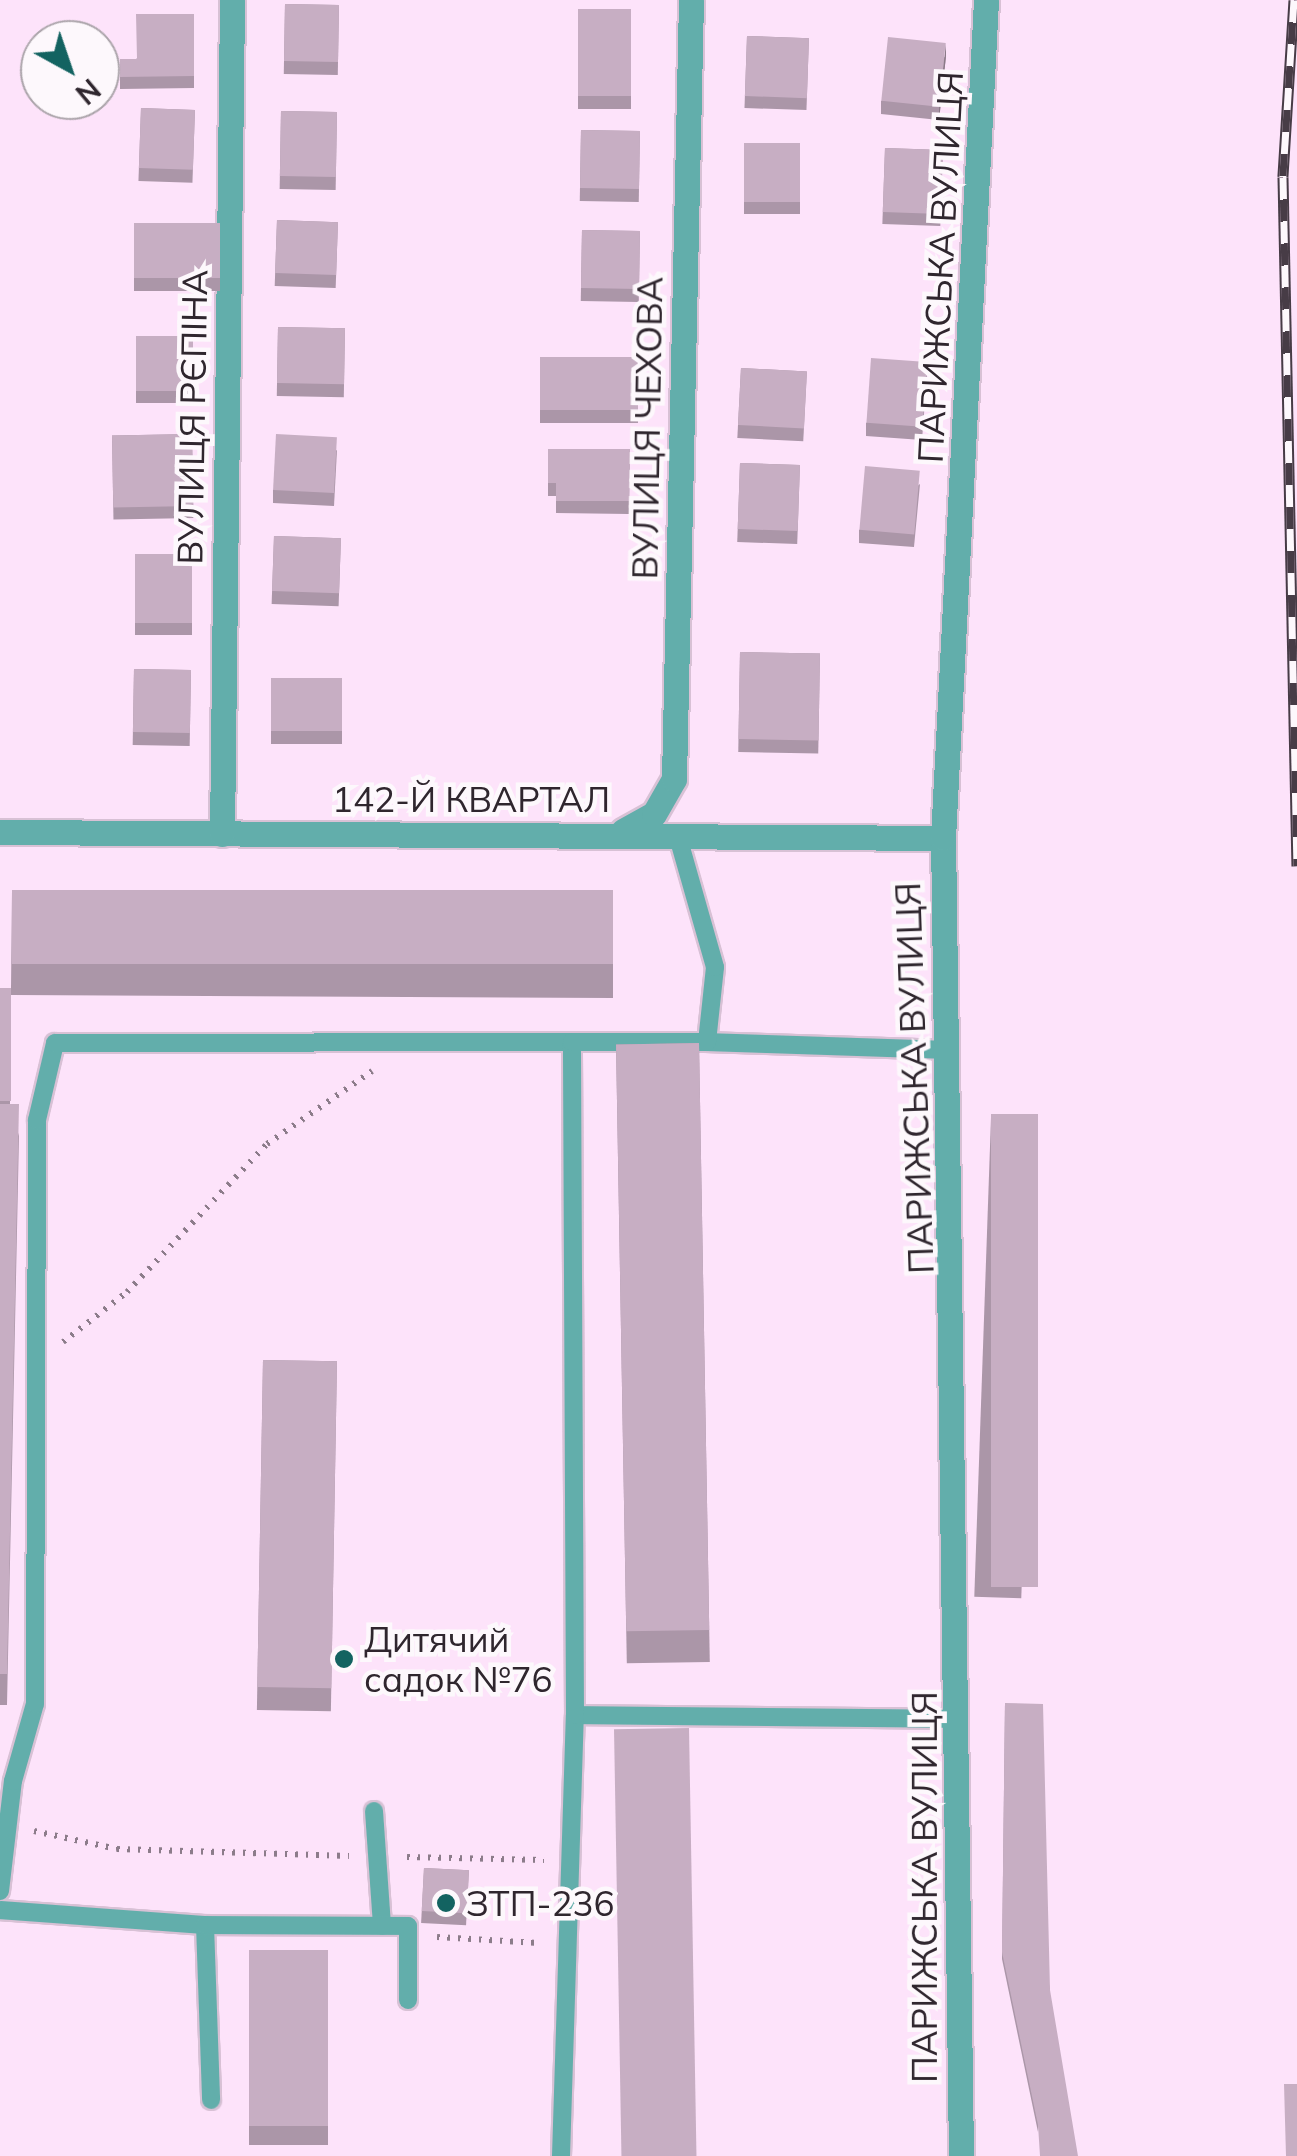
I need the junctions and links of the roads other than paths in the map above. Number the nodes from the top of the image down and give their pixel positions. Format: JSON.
{"nodes":[{"id":1,"x":232,"y":0,"type":"edge"},
{"id":2,"x":691,"y":0,"type":"edge"},
{"id":3,"x":986,"y":0,"type":"edge"},
{"id":4,"x":0,"y":832,"type":"edge"},
{"id":5,"x":622,"y":832,"type":"junction"},
{"id":6,"x":222,"y":834,"type":"junction"},
{"id":7,"x":676,"y":834,"type":"junction"},
{"id":8,"x":943,"y":838,"type":"junction"},
{"id":9,"x":572,"y":1042,"type":"junction"},
{"id":10,"x":707,"y":1042,"type":"junction"},
{"id":11,"x":947,"y":1050,"type":"junction"},
{"id":12,"x":575,"y":1715,"type":"junction"},
{"id":13,"x":958,"y":1719,"type":"junction"},
{"id":14,"x":6,"y":1780,"type":"edge"},
{"id":15,"x":374,"y":1811,"type":"dead end"},
{"id":16,"x":0,"y":1891,"type":"edge"},
{"id":17,"x":0,"y":1910,"type":"edge"},
{"id":18,"x":205,"y":1925,"type":"junction"},
{"id":19,"x":382,"y":1926,"type":"junction"},
{"id":20,"x":408,"y":2000,"type":"dead end"},
{"id":21,"x":211,"y":2100,"type":"dead end"},
{"id":22,"x":561,"y":2156,"type":"edge"},
{"id":23,"x":961,"y":2156,"type":"edge"}],
"edges":[{"from":1,"to":6,"type":"street","name":"ВУЛИЦЯ РЄПІНА"},
{"from":2,"to":5,"type":"street","name":"ВУЛИЦЯ ЧЕХОВА"},
{"from":3,"to":8,"type":"street","name":"ПАРИЖСЬКА ВУЛИЦЯ"},
{"from":4,"to":6,"type":"street","name":"142-Й КВАРТАЛ"},
{"from":5,"to":6,"type":"street","name":"142-Й КВАРТАЛ"},
{"from":5,"to":7,"type":"street","name":"142-Й КВАРТАЛ"},
{"from":7,"to":8,"type":"street","name":"142-Й КВАРТАЛ"},
{"from":7,"to":10,"type":"lane"},
{"from":8,"to":11,"type":"street","name":"ПАРИЖСЬКА ВУЛИЦЯ"},
{"from":9,"to":10,"type":"lane"},
{"from":9,"to":12,"type":"lane"},
{"from":9,"to":14,"type":"lane"},
{"from":10,"to":11,"type":"lane"},
{"from":11,"to":13,"type":"street","name":"ПАРИЖСЬКА ВУЛИЦЯ"},
{"from":12,"to":13,"type":"lane"},
{"from":12,"to":22,"type":"lane"},
{"from":13,"to":23,"type":"street","name":"ПАРИЖСЬКА ВУЛИЦЯ"},
{"from":14,"to":16,"type":"lane"},
{"from":15,"to":19,"type":"lane"},
{"from":17,"to":18,"type":"lane"},
{"from":18,"to":19,"type":"lane"},
{"from":18,"to":21,"type":"lane"},
{"from":19,"to":20,"type":"lane"}]}
